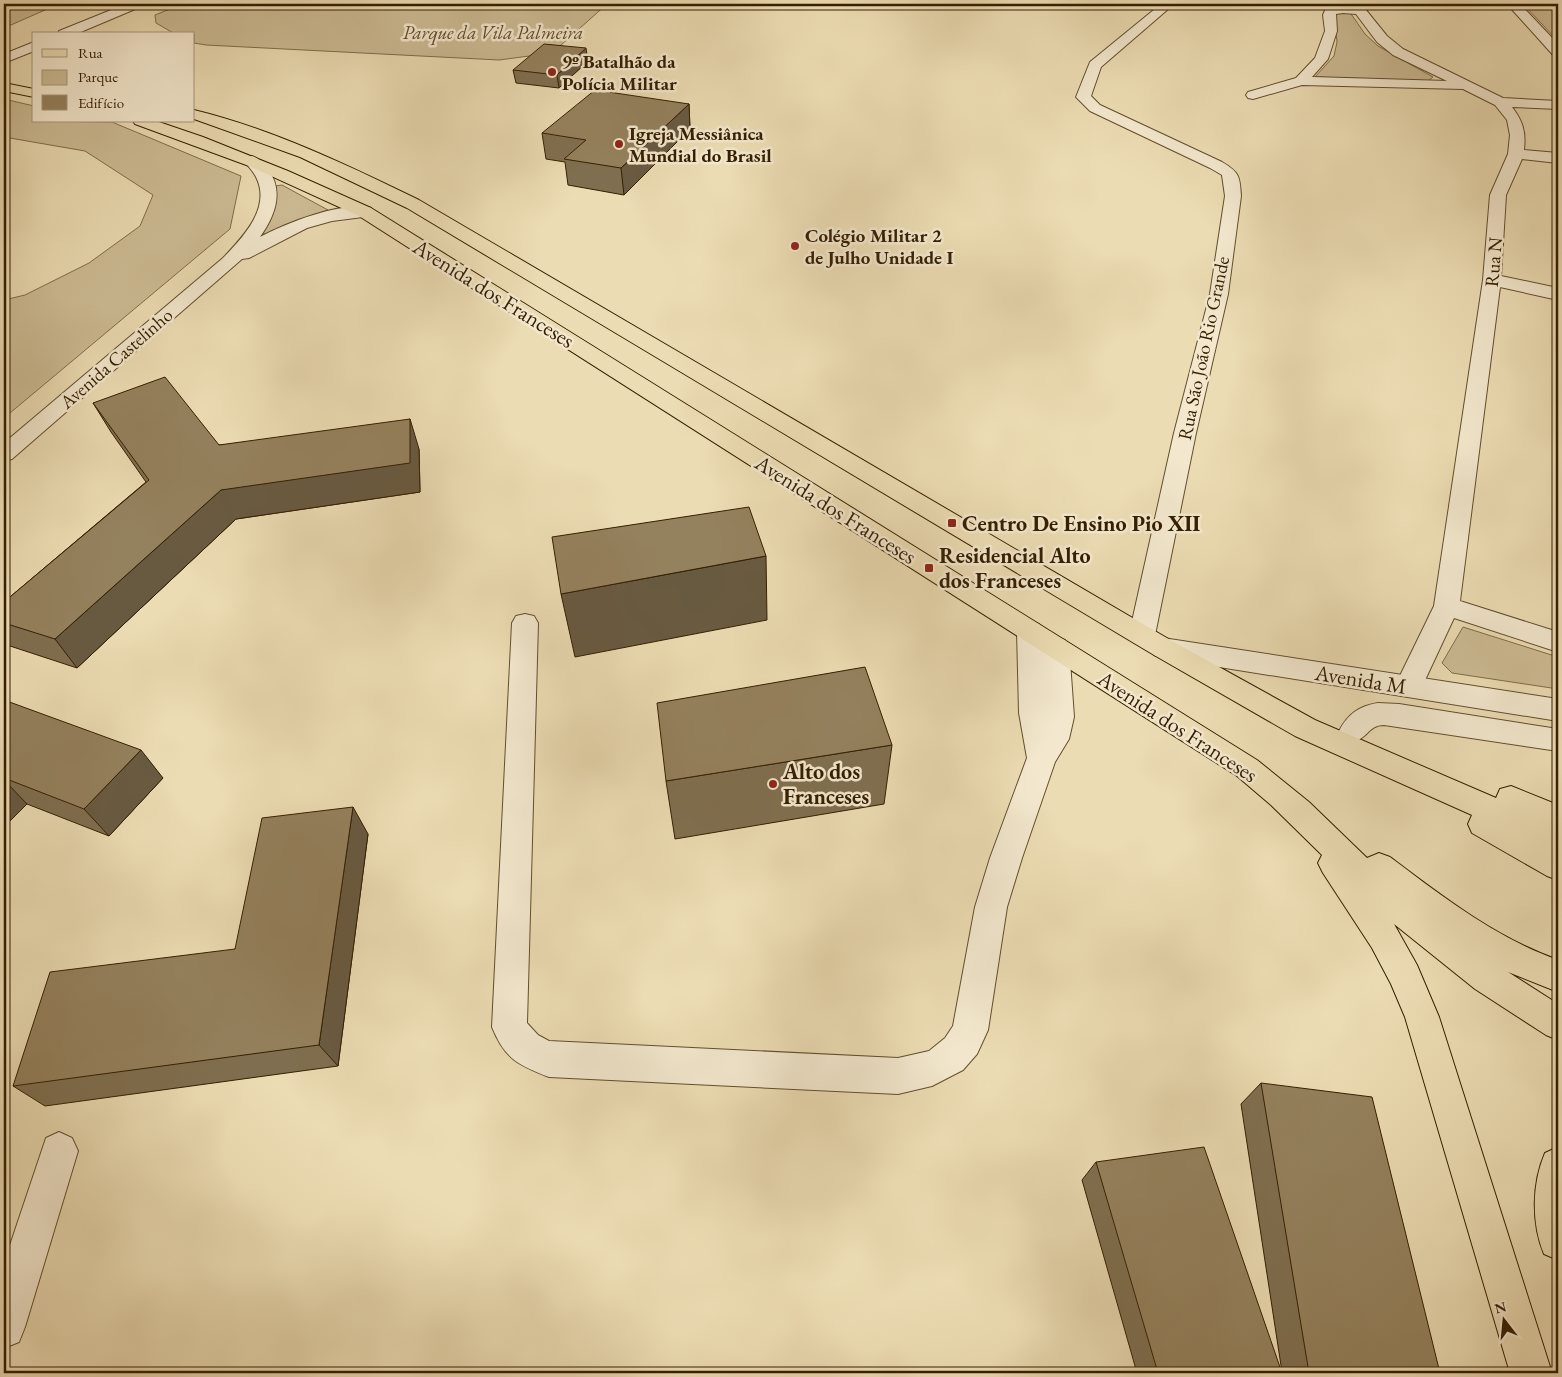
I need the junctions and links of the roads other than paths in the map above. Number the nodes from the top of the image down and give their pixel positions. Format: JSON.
{"nodes":[{"id":1,"x":136,"y":4,"type":"edge"},
{"id":2,"x":1168,"y":4,"type":"edge"},
{"id":3,"x":1513,"y":4,"type":"edge"},
{"id":4,"x":1359,"y":7,"type":"edge"},
{"id":5,"x":117,"y":12,"type":"junction"},
{"id":6,"x":69,"y":32,"type":"edge"},
{"id":7,"x":100,"y":32,"type":"edge"},
{"id":8,"x":32,"y":47,"type":"edge"},
{"id":9,"x":1558,"y":52,"type":"edge"},
{"id":10,"x":6,"y":66,"type":"edge"},
{"id":11,"x":1301,"y":81,"type":"junction"},
{"id":12,"x":1466,"y":86,"type":"junction"},
{"id":13,"x":4,"y":87,"type":"edge"},
{"id":14,"x":32,"y":93,"type":"edge"},
{"id":15,"x":1252,"y":95,"type":"dead end"},
{"id":16,"x":1500,"y":102,"type":"junction"},
{"id":17,"x":1558,"y":105,"type":"edge"},
{"id":18,"x":195,"y":114,"type":"edge"},
{"id":19,"x":143,"y":122,"type":"edge"},
{"id":20,"x":1516,"y":154,"type":"junction"},
{"id":21,"x":1558,"y":158,"type":"edge"},
{"id":22,"x":252,"y":161,"type":"junction"},
{"id":23,"x":365,"y":212,"type":"junction"},
{"id":24,"x":229,"y":262,"type":"junction"},
{"id":25,"x":1492,"y":280,"type":"junction"},
{"id":26,"x":1558,"y":294,"type":"edge"},
{"id":27,"x":4,"y":454,"type":"edge"},
{"id":28,"x":1447,"y":606,"type":"junction"},
{"id":29,"x":525,"y":623,"type":"dead end"},
{"id":30,"x":1043,"y":639,"type":"junction"},
{"id":31,"x":1153,"y":642,"type":"junction"},
{"id":32,"x":1558,"y":642,"type":"edge"},
{"id":33,"x":1408,"y":686,"type":"junction"},
{"id":34,"x":1558,"y":710,"type":"edge"},
{"id":35,"x":1305,"y":728,"type":"junction"},
{"id":36,"x":1353,"y":731,"type":"junction"},
{"id":37,"x":1558,"y":740,"type":"edge"},
{"id":38,"x":1280,"y":793,"type":"junction"},
{"id":39,"x":1558,"y":818,"type":"edge"},
{"id":40,"x":1558,"y":839,"type":"edge"},
{"id":41,"x":1558,"y":866,"type":"edge"},
{"id":42,"x":1558,"y":976,"type":"edge"},
{"id":43,"x":1558,"y":1023,"type":"edge"},
{"id":44,"x":59,"y":1152,"type":"dead end"},
{"id":45,"x":1558,"y":1166,"type":"edge"},
{"id":46,"x":1558,"y":1240,"type":"edge"},
{"id":47,"x":4,"y":1327,"type":"edge"},
{"id":48,"x":1531,"y":1373,"type":"edge"}],
"edges":[{"from":1,"to":5,"type":"street"},
{"from":2,"to":31,"type":"street","name":"Rua São João Rio Grande"},
{"from":3,"to":9,"type":"street"},
{"from":4,"to":11,"type":"street"},
{"from":4,"to":12,"type":"street","name":"Rua N"},
{"from":5,"to":6,"type":"street"},
{"from":5,"to":7,"type":"street"},
{"from":8,"to":10,"type":"street"},
{"from":11,"to":12,"type":"street"},
{"from":11,"to":15,"type":"street"},
{"from":12,"to":16,"type":"street","name":"Rua N"},
{"from":13,"to":14,"type":"main road"},
{"from":16,"to":17,"type":"street"},
{"from":16,"to":20,"type":"street","name":"Rua N"},
{"from":18,"to":31,"type":"main road","name":"Avenida dos Franceses"},
{"from":19,"to":22,"type":"main road","name":"Avenida dos Franceses"},
{"from":20,"to":21,"type":"street"},
{"from":20,"to":25,"type":"street","name":"Rua N"},
{"from":22,"to":23,"type":"main road","name":"Avenida dos Franceses"},
{"from":22,"to":24,"type":"street","name":"Avenida Castelinho"},
{"from":23,"to":24,"type":"street","name":"Avenida Castelinho"},
{"from":23,"to":30,"type":"main road","name":"Avenida dos Franceses"},
{"from":24,"to":27,"type":"street","name":"Avenida Castelinho"},
{"from":25,"to":26,"type":"street"},
{"from":25,"to":28,"type":"street","name":"Rua N"},
{"from":28,"to":32,"type":"street"},
{"from":28,"to":33,"type":"street","name":"Rua N"},
{"from":29,"to":30,"type":"street"},
{"from":30,"to":38,"type":"main road","name":"Avenida dos Franceses"},
{"from":31,"to":33,"type":"street","name":"Avenida M"},
{"from":31,"to":35,"type":"main road","name":"Avenida dos Franceses"},
{"from":31,"to":36,"type":"main road"},
{"from":33,"to":34,"type":"street","name":"Avenida M"},
{"from":35,"to":40,"type":"main road","name":"Avenida dos Franceses"},
{"from":35,"to":41,"type":"main road"},
{"from":36,"to":37,"type":"street","name":"Avenida M"},
{"from":36,"to":39,"type":"main road"},
{"from":38,"to":42,"type":"main road"},
{"from":38,"to":43,"type":"main road","name":"Avenida dos Franceses"},
{"from":38,"to":48,"type":"main road"},
{"from":44,"to":47,"type":"street"},
{"from":45,"to":46,"type":"main road"}]}
